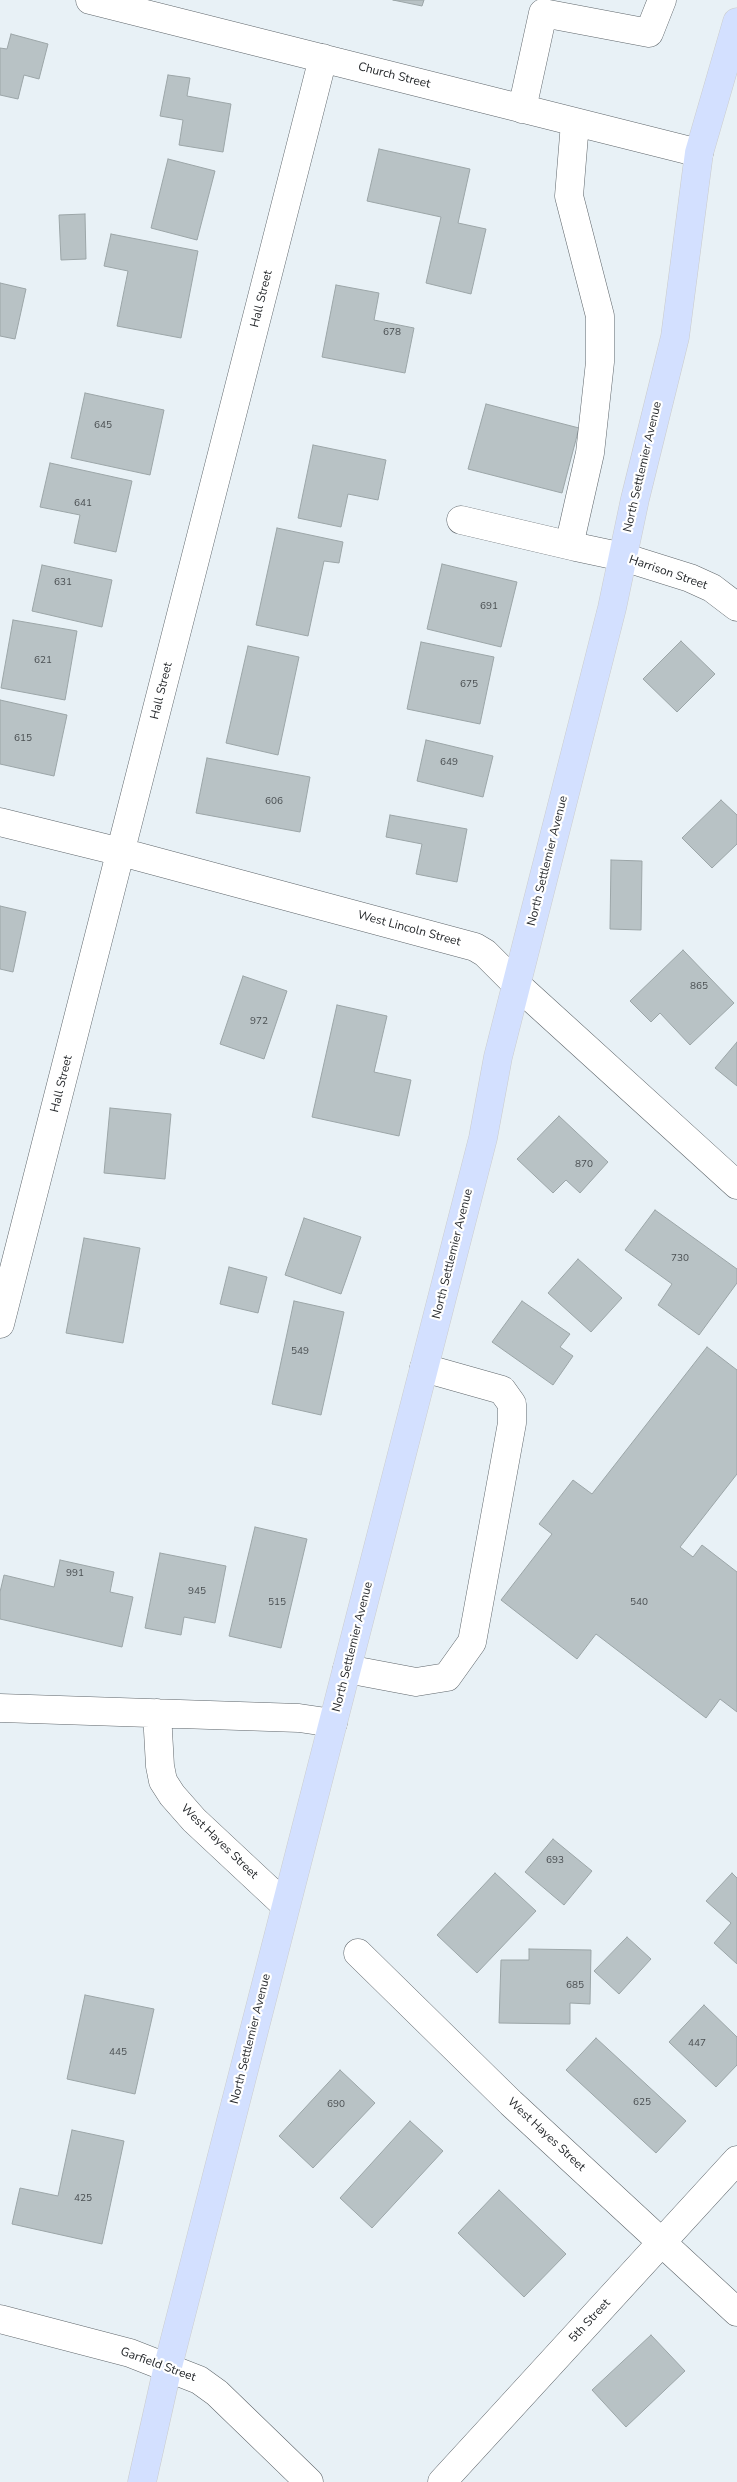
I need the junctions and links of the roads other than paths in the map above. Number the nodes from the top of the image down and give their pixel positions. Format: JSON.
{"nodes":[{"id":1,"x":90,"y":0,"type":"edge"},
{"id":2,"x":662,"y":0,"type":"edge"},
{"id":3,"x":737,"y":22,"type":"edge"},
{"id":4,"x":733,"y":54,"type":"edge"},
{"id":5,"x":323,"y":58,"type":"junction"},
{"id":6,"x":522,"y":109,"type":"junction"},
{"id":7,"x":576,"y":123,"type":"junction"},
{"id":8,"x":699,"y":152,"type":"junction"},
{"id":9,"x":461,"y":520,"type":"dead end"},
{"id":10,"x":576,"y":547,"type":"junction"},
{"id":11,"x":623,"y":557,"type":"junction"},
{"id":12,"x":737,"y":607,"type":"edge"},
{"id":13,"x":0,"y":822,"type":"edge"},
{"id":14,"x":121,"y":852,"type":"junction"},
{"id":15,"x":516,"y":984,"type":"junction"},
{"id":16,"x":737,"y":1185,"type":"edge"},
{"id":17,"x":0,"y":1324,"type":"edge"},
{"id":18,"x":424,"y":1368,"type":"junction"},
{"id":19,"x":347,"y":1669,"type":"junction"},
{"id":20,"x":0,"y":1708,"type":"edge"},
{"id":21,"x":157,"y":1713,"type":"junction"},
{"id":22,"x":333,"y":1723,"type":"junction"},
{"id":23,"x":285,"y":1906,"type":"junction"},
{"id":24,"x":358,"y":1953,"type":"dead end"},
{"id":25,"x":737,"y":2160,"type":"edge"},
{"id":26,"x":661,"y":2243,"type":"junction"},
{"id":27,"x":737,"y":2312,"type":"edge"},
{"id":28,"x":0,"y":2319,"type":"edge"},
{"id":29,"x":168,"y":2366,"type":"junction"},
{"id":30,"x":142,"y":2482,"type":"edge"},
{"id":31,"x":309,"y":2482,"type":"edge"},
{"id":32,"x":442,"y":2482,"type":"edge"}],
"edges":[{"from":1,"to":5,"type":"street","name":"Church Street"},
{"from":2,"to":6,"type":"street"},
{"from":3,"to":4,"type":"main road","name":"North Settlemier Avenue"},
{"from":4,"to":8,"type":"main road","name":"North Settlemier Avenue"},
{"from":5,"to":6,"type":"street","name":"Church Street"},
{"from":5,"to":14,"type":"street","name":"Hall Street"},
{"from":6,"to":7,"type":"street","name":"Church Street"},
{"from":7,"to":8,"type":"street","name":"Church Street"},
{"from":7,"to":10,"type":"street"},
{"from":8,"to":11,"type":"main road","name":"North Settlemier Avenue"},
{"from":9,"to":10,"type":"street","name":"Harrison Street"},
{"from":10,"to":11,"type":"street","name":"Harrison Street"},
{"from":11,"to":12,"type":"street","name":"Harrison Street"},
{"from":11,"to":15,"type":"main road","name":"North Settlemier Avenue"},
{"from":13,"to":14,"type":"street","name":"West Lincoln Street"},
{"from":14,"to":15,"type":"street","name":"West Lincoln Street"},
{"from":14,"to":17,"type":"street","name":"Hall Street"},
{"from":15,"to":16,"type":"street","name":"West Lincoln Street"},
{"from":15,"to":18,"type":"main road","name":"North Settlemier Avenue"},
{"from":18,"to":19,"type":"main road","name":"North Settlemier Avenue"},
{"from":18,"to":19,"type":"street"},
{"from":19,"to":22,"type":"main road","name":"North Settlemier Avenue"},
{"from":20,"to":21,"type":"street"},
{"from":21,"to":22,"type":"street"},
{"from":21,"to":23,"type":"street","name":"West Hayes Street"},
{"from":22,"to":23,"type":"main road","name":"North Settlemier Avenue"},
{"from":23,"to":29,"type":"main road","name":"North Settlemier Avenue"},
{"from":24,"to":26,"type":"street","name":"West Hayes Street"},
{"from":25,"to":26,"type":"street","name":"5th Street"},
{"from":26,"to":27,"type":"street","name":"West Hayes Street"},
{"from":26,"to":32,"type":"street","name":"5th Street"},
{"from":28,"to":29,"type":"street","name":"Garfield Street"},
{"from":29,"to":30,"type":"main road","name":"North Settlemier Avenue"},
{"from":29,"to":31,"type":"street","name":"Garfield Street"}]}
